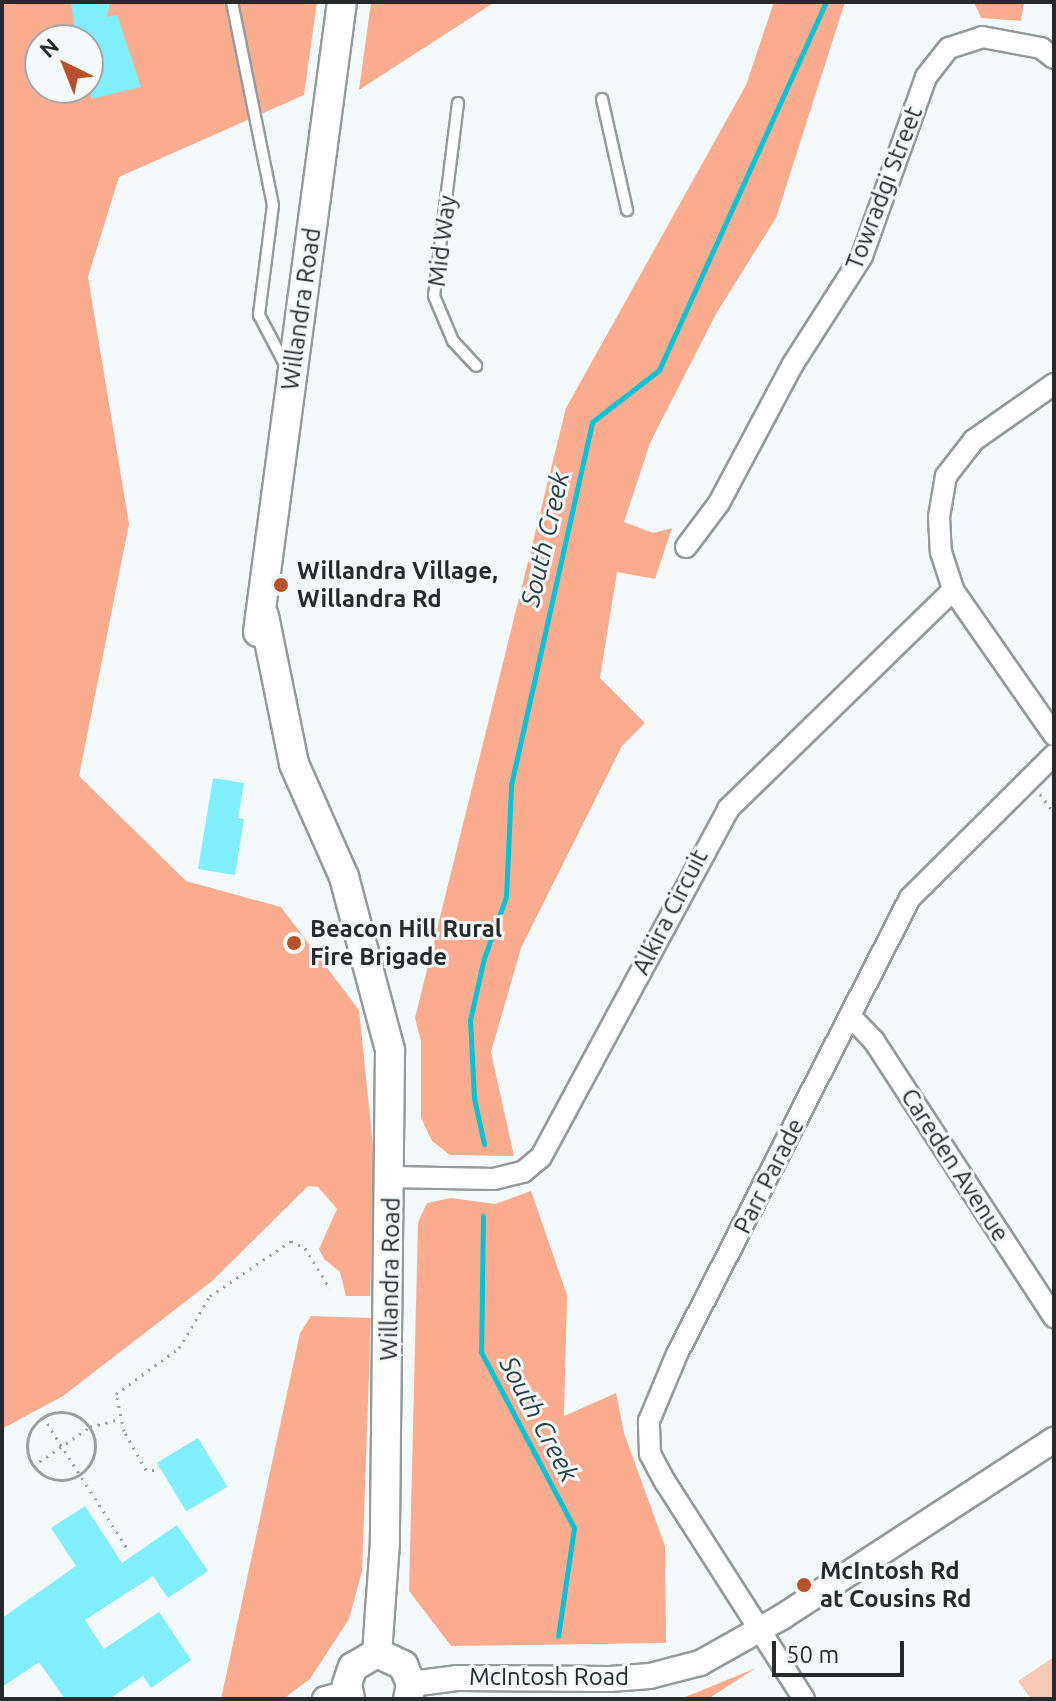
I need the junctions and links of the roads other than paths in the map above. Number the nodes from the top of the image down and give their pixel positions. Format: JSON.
{"nodes":[{"id":1,"x":232,"y":2,"type":"edge"},
{"id":2,"x":342,"y":2,"type":"edge"},
{"id":3,"x":1054,"y":58,"type":"edge"},
{"id":4,"x":602,"y":99,"type":"dead end"},
{"id":5,"x":458,"y":103,"type":"dead end"},
{"id":6,"x":627,"y":210,"type":"dead end"},
{"id":7,"x":476,"y":366,"type":"dead end"},
{"id":8,"x":292,"y":379,"type":"junction"},
{"id":9,"x":1054,"y":384,"type":"edge"},
{"id":10,"x":686,"y":547,"type":"dead end"},
{"id":11,"x":953,"y":590,"type":"junction"},
{"id":12,"x":1054,"y":735,"type":"edge"},
{"id":13,"x":1054,"y":755,"type":"edge"},
{"id":14,"x":851,"y":1017,"type":"junction"},
{"id":15,"x":391,"y":1177,"type":"junction"},
{"id":16,"x":1054,"y":1317,"type":"edge"},
{"id":17,"x":1054,"y":1440,"type":"edge"},
{"id":18,"x":759,"y":1631,"type":"junction"},
{"id":19,"x":377,"y":1653,"type":"junction"},
{"id":20,"x":410,"y":1691,"type":"edge"},
{"id":21,"x":341,"y":1697,"type":"edge"},
{"id":22,"x":804,"y":1699,"type":"edge"}],
"edges":[{"from":1,"to":8,"type":"lane"},
{"from":2,"to":8,"type":"main road","name":"Willandra Road"},
{"from":3,"to":10,"type":"street","name":"Towradgi Street"},
{"from":4,"to":6,"type":"lane"},
{"from":5,"to":7,"type":"lane","name":"Mid Way"},
{"from":8,"to":15,"type":"main road","name":"Willandra Road"},
{"from":9,"to":11,"type":"street"},
{"from":11,"to":12,"type":"street"},
{"from":11,"to":15,"type":"street","name":"Alkira Circuit"},
{"from":13,"to":14,"type":"street","name":"Parr Parade"},
{"from":14,"to":16,"type":"street","name":"Careden Avenue"},
{"from":14,"to":18,"type":"street","name":"Parr Parade"},
{"from":15,"to":19,"type":"main road","name":"Willandra Road"},
{"from":17,"to":18,"type":"street","name":"McIntosh Road"},
{"from":18,"to":20,"type":"street","name":"McIntosh Road"},
{"from":18,"to":22,"type":"street","name":"Parr Parade"},
{"from":19,"to":20,"type":"main road"},
{"from":19,"to":21,"type":"main road"}]}
